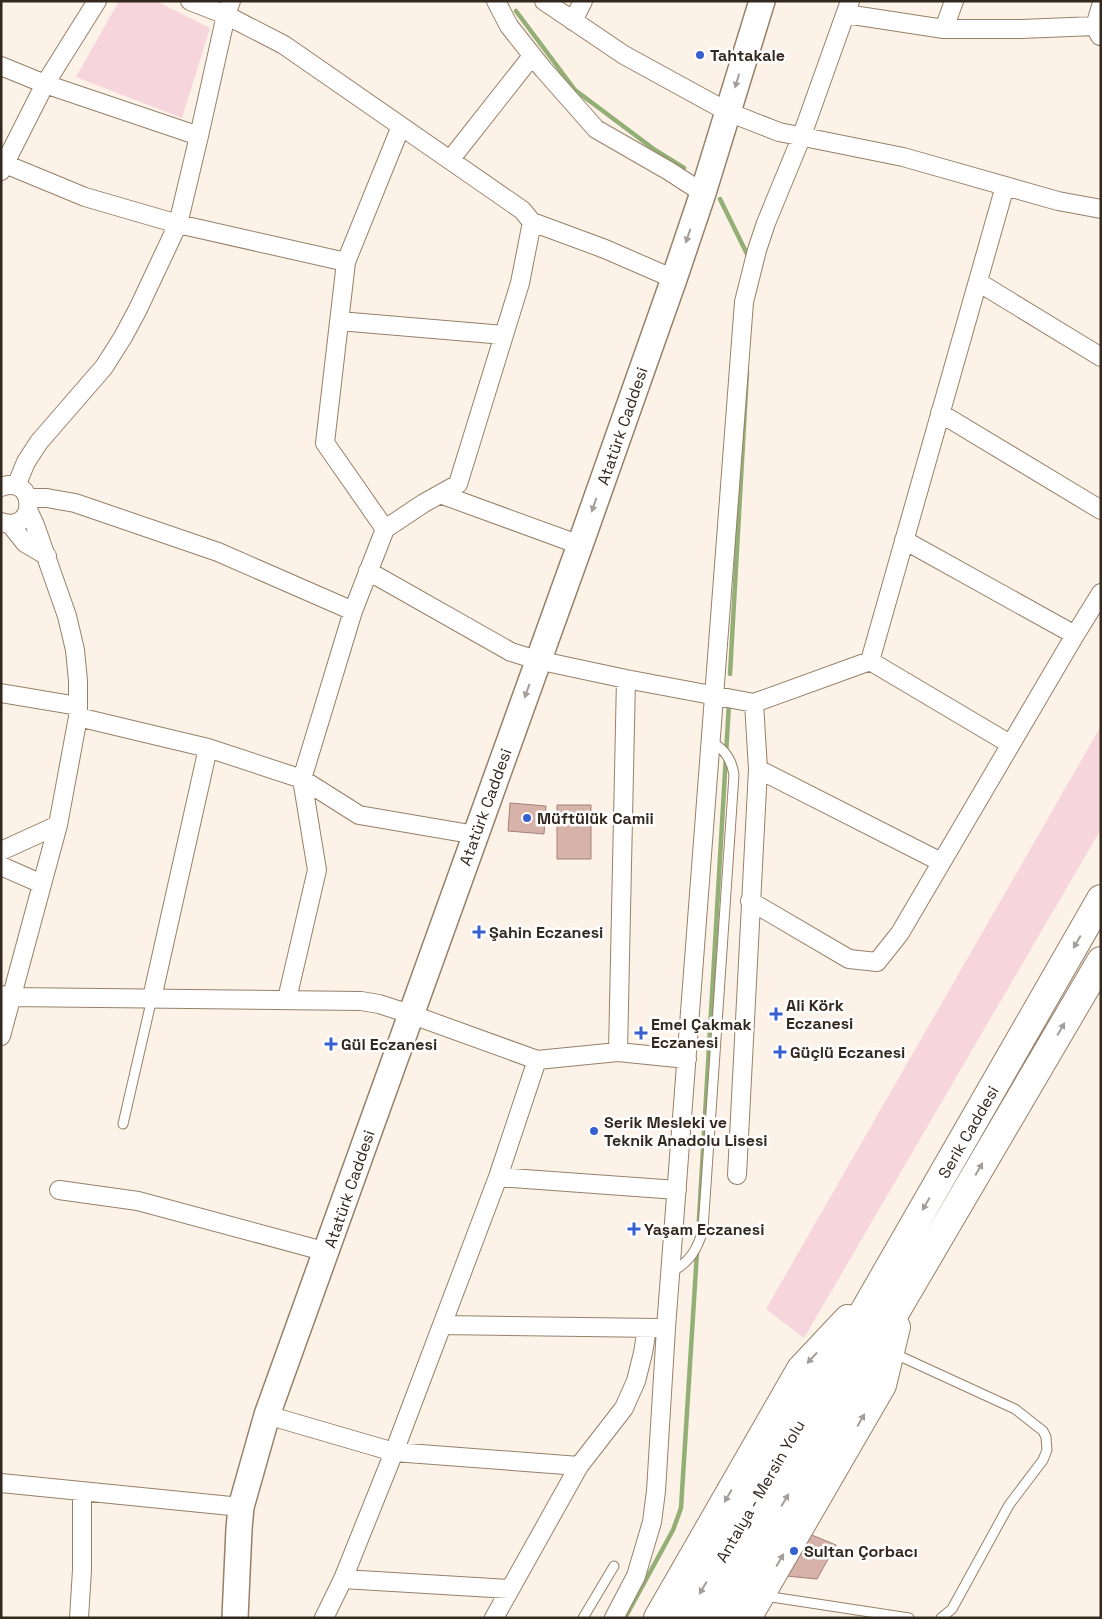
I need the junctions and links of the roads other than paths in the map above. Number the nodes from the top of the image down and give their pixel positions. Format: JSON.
{"nodes":[{"id":1,"x":97,"y":1,"type":"edge"},
{"id":2,"x":190,"y":1,"type":"edge"},
{"id":3,"x":496,"y":1,"type":"edge"},
{"id":4,"x":544,"y":1,"type":"edge"},
{"id":5,"x":583,"y":1,"type":"edge"},
{"id":6,"x":762,"y":1,"type":"edge"},
{"id":7,"x":954,"y":1,"type":"edge"},
{"id":8,"x":1101,"y":6,"type":"edge"},
{"id":9,"x":229,"y":8,"type":"edge"},
{"id":10,"x":848,"y":8,"type":"edge"},
{"id":11,"x":573,"y":21,"type":"junction"},
{"id":12,"x":944,"y":29,"type":"junction"},
{"id":13,"x":1098,"y":31,"type":"edge"},
{"id":14,"x":532,"y":56,"type":"junction"},
{"id":15,"x":1,"y":66,"type":"edge"},
{"id":16,"x":45,"y":84,"type":"junction"},
{"id":17,"x":728,"y":112,"type":"junction"},
{"id":18,"x":401,"y":126,"type":"junction"},
{"id":19,"x":199,"y":136,"type":"junction"},
{"id":20,"x":801,"y":138,"type":"junction"},
{"id":21,"x":450,"y":160,"type":"junction"},
{"id":22,"x":3,"y":168,"type":"edge"},
{"id":23,"x":1005,"y":186,"type":"junction"},
{"id":24,"x":703,"y":193,"type":"junction"},
{"id":25,"x":1101,"y":209,"type":"edge"},
{"id":26,"x":532,"y":222,"type":"junction"},
{"id":27,"x":178,"y":224,"type":"junction"},
{"id":28,"x":346,"y":262,"type":"junction"},
{"id":29,"x":674,"y":279,"type":"junction"},
{"id":30,"x":978,"y":282,"type":"junction"},
{"id":31,"x":339,"y":321,"type":"junction"},
{"id":32,"x":504,"y":335,"type":"junction"},
{"id":33,"x":1101,"y":357,"type":"edge"},
{"id":34,"x":940,"y":413,"type":"junction"},
{"id":35,"x":440,"y":494,"type":"junction"},
{"id":36,"x":18,"y":495,"type":"edge"},
{"id":37,"x":1101,"y":510,"type":"edge"},
{"id":38,"x":5,"y":523,"type":"edge"},
{"id":39,"x":385,"y":529,"type":"junction"},
{"id":40,"x":904,"y":540,"type":"junction"},
{"id":41,"x":580,"y":545,"type":"junction"},
{"id":42,"x":47,"y":556,"type":"junction"},
{"id":43,"x":368,"y":570,"type":"junction"},
{"id":44,"x":1101,"y":594,"type":"edge"},
{"id":45,"x":354,"y":611,"type":"junction"},
{"id":46,"x":1074,"y":635,"type":"junction"},
{"id":47,"x":538,"y":660,"type":"junction"},
{"id":48,"x":870,"y":661,"type":"junction"},
{"id":49,"x":626,"y":680,"type":"junction"},
{"id":50,"x":1,"y":693,"type":"edge"},
{"id":51,"x":714,"y":694,"type":"junction"},
{"id":52,"x":754,"y":702,"type":"junction"},
{"id":53,"x":78,"y":711,"type":"junction"},
{"id":54,"x":710,"y":742,"type":"junction"},
{"id":55,"x":1010,"y":744,"type":"junction"},
{"id":56,"x":208,"y":748,"type":"junction"},
{"id":57,"x":758,"y":769,"type":"junction"},
{"id":58,"x":302,"y":779,"type":"junction"},
{"id":59,"x":58,"y":824,"type":"junction"},
{"id":60,"x":476,"y":835,"type":"junction"},
{"id":61,"x":1,"y":851,"type":"edge"},
{"id":62,"x":941,"y":862,"type":"junction"},
{"id":63,"x":1,"y":866,"type":"edge"},
{"id":64,"x":42,"y":884,"type":"junction"},
{"id":65,"x":1101,"y":899,"type":"edge"},
{"id":66,"x":750,"y":901,"type":"junction"},
{"id":67,"x":1101,"y":961,"type":"edge"},
{"id":68,"x":6,"y":996,"type":"edge"},
{"id":69,"x":152,"y":998,"type":"junction"},
{"id":70,"x":287,"y":999,"type":"junction"},
{"id":71,"x":410,"y":1014,"type":"junction"},
{"id":72,"x":1,"y":1036,"type":"edge"},
{"id":73,"x":618,"y":1052,"type":"junction"},
{"id":74,"x":687,"y":1059,"type":"junction"},
{"id":75,"x":537,"y":1060,"type":"junction"},
{"id":76,"x":123,"y":1124,"type":"dead end"},
{"id":77,"x":736,"y":1175,"type":"dead end"},
{"id":78,"x":498,"y":1176,"type":"junction"},
{"id":79,"x":59,"y":1190,"type":"dead end"},
{"id":80,"x":677,"y":1190,"type":"junction"},
{"id":81,"x":327,"y":1252,"type":"junction"},
{"id":82,"x":670,"y":1273,"type":"junction"},
{"id":83,"x":893,"y":1289,"type":"junction"},
{"id":84,"x":442,"y":1325,"type":"junction"},
{"id":85,"x":647,"y":1328,"type":"junction"},
{"id":86,"x":666,"y":1328,"type":"junction"},
{"id":87,"x":890,"y":1352,"type":"junction"},
{"id":88,"x":845,"y":1371,"type":"junction"},
{"id":89,"x":267,"y":1415,"type":"junction"},
{"id":90,"x":394,"y":1452,"type":"junction"},
{"id":91,"x":579,"y":1466,"type":"junction"},
{"id":92,"x":1,"y":1483,"type":"edge"},
{"id":93,"x":82,"y":1491,"type":"junction"},
{"id":94,"x":241,"y":1507,"type":"junction"},
{"id":95,"x":614,"y":1566,"type":"dead end"},
{"id":96,"x":343,"y":1579,"type":"junction"},
{"id":97,"x":509,"y":1589,"type":"junction"},
{"id":98,"x":753,"y":1606,"type":"edge"},
{"id":99,"x":79,"y":1618,"type":"edge"},
{"id":100,"x":235,"y":1618,"type":"edge"},
{"id":101,"x":324,"y":1618,"type":"edge"},
{"id":102,"x":494,"y":1618,"type":"edge"},
{"id":103,"x":583,"y":1618,"type":"edge"},
{"id":104,"x":614,"y":1618,"type":"edge"},
{"id":105,"x":658,"y":1618,"type":"edge"},
{"id":106,"x":685,"y":1618,"type":"edge"},
{"id":107,"x":716,"y":1618,"type":"edge"},
{"id":108,"x":909,"y":1618,"type":"edge"},
{"id":109,"x":941,"y":1618,"type":"edge"}],
"edges":[{"from":1,"to":16,"type":"street"},
{"from":2,"to":9,"type":"street"},
{"from":3,"to":14,"type":"street"},
{"from":4,"to":11,"type":"street"},
{"from":5,"to":11,"type":"street"},
{"from":6,"to":17,"type":"main road","name":"Atatürk Caddesi","one_way":true},
{"from":7,"to":12,"type":"street"},
{"from":8,"to":13,"type":"street"},
{"from":9,"to":18,"type":"street"},
{"from":9,"to":19,"type":"street"},
{"from":10,"to":12,"type":"street"},
{"from":10,"to":20,"type":"street"},
{"from":11,"to":17,"type":"street"},
{"from":12,"to":13,"type":"street"},
{"from":14,"to":21,"type":"street"},
{"from":14,"to":24,"type":"street"},
{"from":15,"to":16,"type":"street"},
{"from":16,"to":19,"type":"street"},
{"from":16,"to":22,"type":"street"},
{"from":17,"to":20,"type":"street"},
{"from":17,"to":24,"type":"main road","name":"Atatürk Caddesi"},
{"from":18,"to":21,"type":"street"},
{"from":18,"to":28,"type":"street"},
{"from":19,"to":27,"type":"street"},
{"from":20,"to":23,"type":"street"},
{"from":20,"to":51,"type":"street"},
{"from":21,"to":26,"type":"street"},
{"from":22,"to":27,"type":"street"},
{"from":23,"to":25,"type":"street"},
{"from":23,"to":30,"type":"street"},
{"from":24,"to":29,"type":"main road","name":"Atatürk Caddesi","one_way":true},
{"from":26,"to":29,"type":"street"},
{"from":26,"to":32,"type":"street"},
{"from":27,"to":28,"type":"street"},
{"from":27,"to":36,"type":"street"},
{"from":28,"to":31,"type":"street"},
{"from":29,"to":41,"type":"main road","name":"Atatürk Caddesi","one_way":true},
{"from":30,"to":33,"type":"street"},
{"from":30,"to":34,"type":"street"},
{"from":31,"to":32,"type":"street"},
{"from":31,"to":39,"type":"street"},
{"from":32,"to":35,"type":"street"},
{"from":34,"to":37,"type":"street"},
{"from":34,"to":40,"type":"street"},
{"from":35,"to":39,"type":"street"},
{"from":35,"to":41,"type":"street"},
{"from":36,"to":38,"type":"street"},
{"from":36,"to":42,"type":"street"},
{"from":36,"to":45,"type":"street"},
{"from":38,"to":42,"type":"street"},
{"from":39,"to":43,"type":"street"},
{"from":40,"to":46,"type":"street"},
{"from":40,"to":48,"type":"street"},
{"from":41,"to":47,"type":"main road","name":"Atatürk Caddesi"},
{"from":42,"to":53,"type":"street"},
{"from":43,"to":45,"type":"street"},
{"from":43,"to":47,"type":"street"},
{"from":44,"to":46,"type":"street"},
{"from":45,"to":58,"type":"street"},
{"from":46,"to":55,"type":"street"},
{"from":47,"to":49,"type":"street"},
{"from":47,"to":60,"type":"main road","name":"Atatürk Caddesi","one_way":true},
{"from":48,"to":52,"type":"street"},
{"from":48,"to":55,"type":"street"},
{"from":49,"to":51,"type":"street"},
{"from":49,"to":73,"type":"street"},
{"from":50,"to":53,"type":"street"},
{"from":51,"to":52,"type":"street"},
{"from":51,"to":54,"type":"street"},
{"from":52,"to":57,"type":"street"},
{"from":53,"to":56,"type":"street"},
{"from":53,"to":59,"type":"street"},
{"from":54,"to":74,"type":"street"},
{"from":54,"to":82,"type":"lane"},
{"from":55,"to":62,"type":"street"},
{"from":56,"to":58,"type":"street"},
{"from":56,"to":69,"type":"street"},
{"from":57,"to":62,"type":"street"},
{"from":57,"to":66,"type":"street"},
{"from":58,"to":60,"type":"street"},
{"from":58,"to":70,"type":"street"},
{"from":59,"to":61,"type":"street"},
{"from":59,"to":64,"type":"street"},
{"from":60,"to":71,"type":"main road","name":"Atatürk Caddesi"},
{"from":62,"to":66,"type":"street"},
{"from":63,"to":64,"type":"street"},
{"from":64,"to":68,"type":"street"},
{"from":65,"to":83,"type":"highway","name":"Serik Caddesi","one_way":true},
{"from":66,"to":77,"type":"street"},
{"from":83,"to":67,"type":"highway","name":"Serik Caddesi","one_way":true},
{"from":68,"to":69,"type":"street"},
{"from":68,"to":72,"type":"street"},
{"from":69,"to":70,"type":"street"},
{"from":69,"to":76,"type":"lane"},
{"from":70,"to":71,"type":"street"},
{"from":71,"to":75,"type":"street"},
{"from":71,"to":81,"type":"main road","name":"Atatürk Caddesi"},
{"from":73,"to":74,"type":"street"},
{"from":73,"to":75,"type":"street"},
{"from":74,"to":80,"type":"street"},
{"from":75,"to":78,"type":"street"},
{"from":78,"to":80,"type":"street"},
{"from":78,"to":84,"type":"street"},
{"from":79,"to":81,"type":"street"},
{"from":80,"to":82,"type":"street"},
{"from":81,"to":89,"type":"main road","name":"Atatürk Caddesi"},
{"from":82,"to":86,"type":"street"},
{"from":83,"to":87,"type":"highway"},
{"from":83,"to":88,"type":"highway","name":"Serik Caddesi"},
{"from":83,"to":105,"type":"highway","one_way":true},
{"from":84,"to":85,"type":"street"},
{"from":84,"to":90,"type":"street"},
{"from":85,"to":86,"type":"street"},
{"from":85,"to":91,"type":"street"},
{"from":86,"to":104,"type":"street"},
{"from":98,"to":87,"type":"highway","one_way":true},
{"from":87,"to":109,"type":"lane"},
{"from":88,"to":106,"type":"highway","name":"Antalya - Mersin Yolu","one_way":true},
{"from":107,"to":88,"type":"highway","name":"Antalya - Mersin Yolu","one_way":true},
{"from":89,"to":90,"type":"street"},
{"from":89,"to":94,"type":"main road","name":"Atatürk Caddesi"},
{"from":90,"to":91,"type":"street"},
{"from":90,"to":96,"type":"street"},
{"from":91,"to":97,"type":"street"},
{"from":92,"to":93,"type":"street"},
{"from":93,"to":94,"type":"street"},
{"from":93,"to":99,"type":"street"},
{"from":94,"to":100,"type":"main road","name":"Atatürk Caddesi"},
{"from":95,"to":103,"type":"lane"},
{"from":96,"to":97,"type":"street"},
{"from":96,"to":101,"type":"street"},
{"from":97,"to":102,"type":"street"},
{"from":98,"to":108,"type":"lane"}]}
